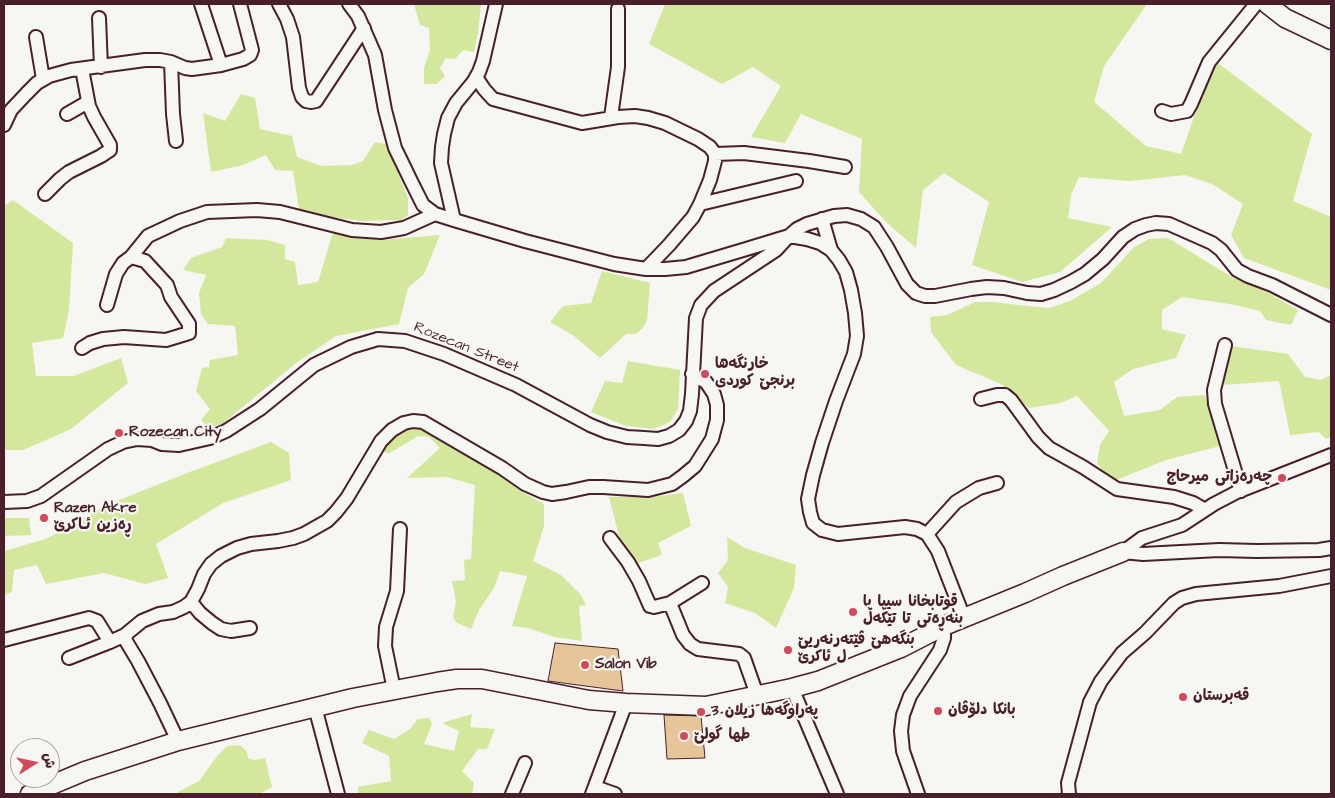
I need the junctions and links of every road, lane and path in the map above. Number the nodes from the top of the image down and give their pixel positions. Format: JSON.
{"nodes":[{"id":1,"x":201,"y":4,"type":"edge"},
{"id":2,"x":240,"y":4,"type":"edge"},
{"id":3,"x":279,"y":4,"type":"edge"},
{"id":4,"x":349,"y":4,"type":"edge"},
{"id":5,"x":496,"y":4,"type":"edge"},
{"id":6,"x":1256,"y":4,"type":"edge"},
{"id":7,"x":1267,"y":4,"type":"edge"},
{"id":8,"x":618,"y":9,"type":"dead end"},
{"id":9,"x":99,"y":18,"type":"dead end"},
{"id":10,"x":364,"y":28,"type":"junction"},
{"id":11,"x":36,"y":37,"type":"dead end"},
{"id":12,"x":1331,"y":40,"type":"edge"},
{"id":13,"x":171,"y":62,"type":"junction"},
{"id":14,"x":221,"y":65,"type":"junction"},
{"id":15,"x":102,"y":67,"type":"junction"},
{"id":16,"x":82,"y":69,"type":"junction"},
{"id":17,"x":476,"y":77,"type":"junction"},
{"id":18,"x":43,"y":79,"type":"junction"},
{"id":19,"x":88,"y":102,"type":"junction"},
{"id":20,"x":1162,"y":111,"type":"dead end"},
{"id":21,"x":67,"y":114,"type":"dead end"},
{"id":22,"x":611,"y":117,"type":"junction"},
{"id":23,"x":4,"y":124,"type":"edge"},
{"id":24,"x":176,"y":142,"type":"dead end"},
{"id":25,"x":715,"y":154,"type":"junction"},
{"id":26,"x":845,"y":168,"type":"dead end"},
{"id":27,"x":796,"y":181,"type":"dead end"},
{"id":28,"x":46,"y":194,"type":"dead end"},
{"id":29,"x":700,"y":204,"type":"junction"},
{"id":30,"x":435,"y":214,"type":"junction"},
{"id":31,"x":822,"y":219,"type":"junction"},
{"id":32,"x":454,"y":220,"type":"junction"},
{"id":33,"x":789,"y":236,"type":"junction"},
{"id":34,"x":831,"y":250,"type":"junction"},
{"id":35,"x":131,"y":257,"type":"junction"},
{"id":36,"x":646,"y":269,"type":"junction"},
{"id":37,"x":107,"y":306,"type":"dead end"},
{"id":38,"x":1331,"y":315,"type":"edge"},
{"id":39,"x":1225,"y":345,"type":"dead end"},
{"id":40,"x":82,"y":348,"type":"dead end"},
{"id":41,"x":692,"y":374,"type":"junction"},
{"id":42,"x":981,"y":400,"type":"dead end"},
{"id":43,"x":1331,"y":455,"type":"edge"},
{"id":44,"x":997,"y":483,"type":"dead end"},
{"id":45,"x":1241,"y":491,"type":"junction"},
{"id":46,"x":4,"y":502,"type":"edge"},
{"id":47,"x":1205,"y":510,"type":"junction"},
{"id":48,"x":400,"y":528,"type":"dead end"},
{"id":49,"x":927,"y":534,"type":"junction"},
{"id":50,"x":610,"y":538,"type":"dead end"},
{"id":51,"x":1331,"y":548,"type":"edge"},
{"id":52,"x":1123,"y":552,"type":"junction"},
{"id":53,"x":1331,"y":576,"type":"edge"},
{"id":54,"x":702,"y":584,"type":"dead end"},
{"id":55,"x":191,"y":602,"type":"junction"},
{"id":56,"x":670,"y":603,"type":"junction"},
{"id":57,"x":964,"y":618,"type":"junction"},
{"id":58,"x":944,"y":626,"type":"junction"},
{"id":59,"x":250,"y":628,"type":"dead end"},
{"id":60,"x":125,"y":635,"type":"junction"},
{"id":61,"x":4,"y":640,"type":"edge"},
{"id":62,"x":110,"y":642,"type":"junction"},
{"id":63,"x":69,"y":658,"type":"dead end"},
{"id":64,"x":792,"y":688,"type":"junction"},
{"id":65,"x":394,"y":690,"type":"junction"},
{"id":66,"x":757,"y":696,"type":"junction"},
{"id":67,"x":626,"y":702,"type":"junction"},
{"id":68,"x":315,"y":707,"type":"junction"},
{"id":69,"x":178,"y":741,"type":"junction"},
{"id":70,"x":525,"y":763,"type":"dead end"},
{"id":71,"x":593,"y":791,"type":"edge"},
{"id":72,"x":37,"y":793,"type":"edge"},
{"id":73,"x":338,"y":794,"type":"edge"},
{"id":74,"x":512,"y":794,"type":"edge"},
{"id":75,"x":615,"y":794,"type":"edge"},
{"id":76,"x":837,"y":794,"type":"edge"},
{"id":77,"x":918,"y":794,"type":"edge"},
{"id":78,"x":1069,"y":794,"type":"edge"}],
"edges":[{"from":1,"to":14,"type":"street"},
{"from":2,"to":14,"type":"street"},
{"from":3,"to":10,"type":"street"},
{"from":4,"to":10,"type":"street"},
{"from":5,"to":17,"type":"street"},
{"from":6,"to":20,"type":"street"},
{"from":7,"to":12,"type":"street"},
{"from":8,"to":22,"type":"street"},
{"from":9,"to":15,"type":"street"},
{"from":10,"to":30,"type":"street"},
{"from":11,"to":18,"type":"street"},
{"from":13,"to":14,"type":"street"},
{"from":13,"to":15,"type":"street"},
{"from":13,"to":24,"type":"street"},
{"from":15,"to":16,"type":"street"},
{"from":16,"to":18,"type":"street"},
{"from":16,"to":19,"type":"street"},
{"from":17,"to":22,"type":"street"},
{"from":17,"to":32,"type":"street"},
{"from":18,"to":23,"type":"street"},
{"from":19,"to":21,"type":"street"},
{"from":19,"to":28,"type":"street"},
{"from":22,"to":25,"type":"street"},
{"from":25,"to":26,"type":"street"},
{"from":25,"to":29,"type":"street"},
{"from":27,"to":29,"type":"street"},
{"from":29,"to":36,"type":"street"},
{"from":30,"to":32,"type":"street"},
{"from":30,"to":35,"type":"street"},
{"from":31,"to":33,"type":"street"},
{"from":31,"to":34,"type":"street"},
{"from":31,"to":38,"type":"street"},
{"from":32,"to":36,"type":"street"},
{"from":33,"to":34,"type":"street"},
{"from":33,"to":36,"type":"street"},
{"from":33,"to":41,"type":"street","name":"Rozecan Street"},
{"from":34,"to":49,"type":"street"},
{"from":35,"to":37,"type":"street"},
{"from":35,"to":40,"type":"street"},
{"from":39,"to":45,"type":"street"},
{"from":41,"to":46,"type":"street","name":"Rozecan Street"},
{"from":41,"to":55,"type":"street"},
{"from":42,"to":47,"type":"street"},
{"from":43,"to":45,"type":"street"},
{"from":44,"to":49,"type":"street"},
{"from":45,"to":47,"type":"street"},
{"from":47,"to":52,"type":"street"},
{"from":48,"to":65,"type":"street"},
{"from":49,"to":57,"type":"street"},
{"from":50,"to":56,"type":"street"},
{"from":51,"to":52,"type":"street"},
{"from":52,"to":57,"type":"street"},
{"from":53,"to":78,"type":"street"},
{"from":54,"to":56,"type":"street"},
{"from":55,"to":59,"type":"street"},
{"from":55,"to":60,"type":"street"},
{"from":56,"to":66,"type":"street"},
{"from":57,"to":58,"type":"street"},
{"from":58,"to":64,"type":"street"},
{"from":58,"to":77,"type":"street"},
{"from":60,"to":62,"type":"street"},
{"from":60,"to":69,"type":"street"},
{"from":61,"to":62,"type":"street"},
{"from":62,"to":63,"type":"street"},
{"from":64,"to":66,"type":"street"},
{"from":64,"to":76,"type":"street"},
{"from":65,"to":67,"type":"street"},
{"from":65,"to":68,"type":"street"},
{"from":66,"to":67,"type":"street"},
{"from":67,"to":71,"type":"street"},
{"from":68,"to":69,"type":"street"},
{"from":68,"to":73,"type":"street"},
{"from":69,"to":72,"type":"street"},
{"from":70,"to":74,"type":"street"},
{"from":71,"to":75,"type":"street"}]}
